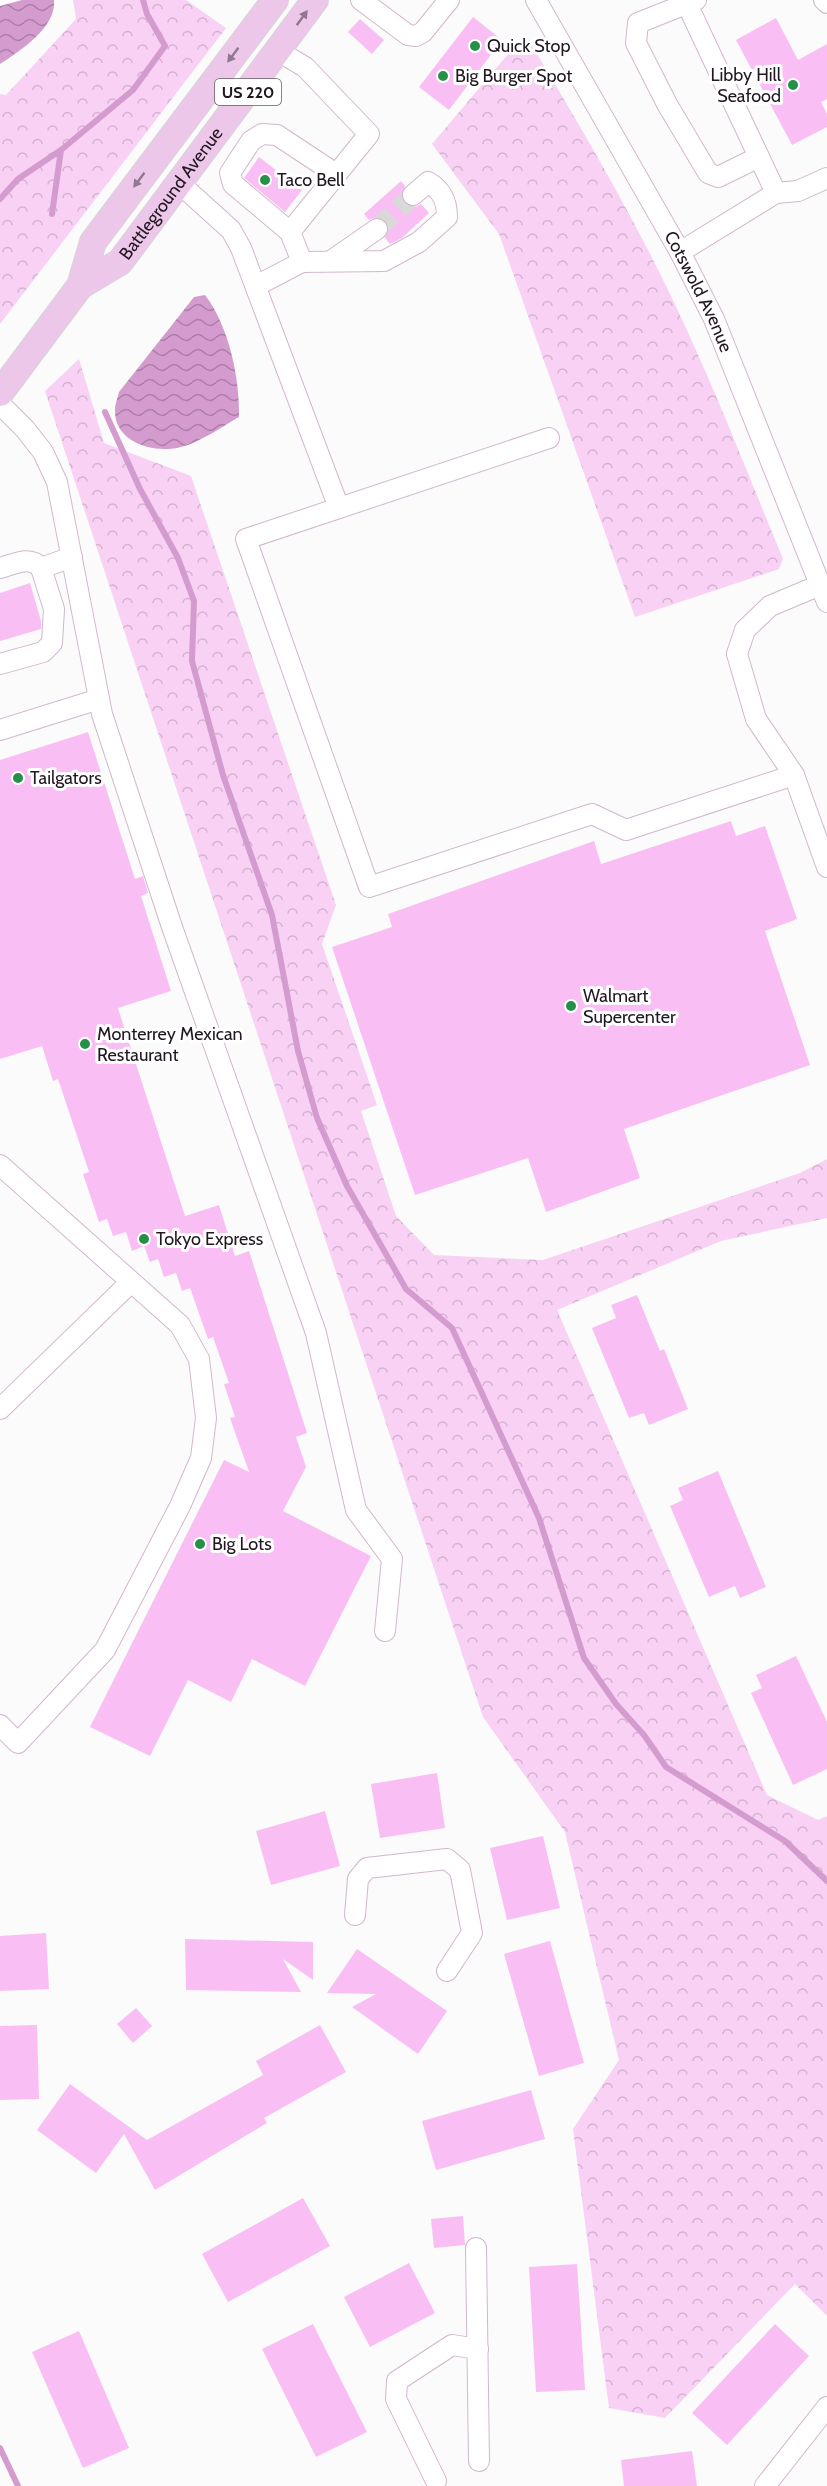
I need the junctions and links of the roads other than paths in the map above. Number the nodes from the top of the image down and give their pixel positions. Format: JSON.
{"nodes":[{"id":1,"x":275,"y":0,"type":"edge"},
{"id":2,"x":315,"y":0,"type":"edge"},
{"id":3,"x":361,"y":0,"type":"edge"},
{"id":4,"x":449,"y":0,"type":"edge"},
{"id":5,"x":536,"y":0,"type":"edge"},
{"id":6,"x":692,"y":2,"type":"edge"},
{"id":7,"x":278,"y":51,"type":"junction"},
{"id":8,"x":187,"y":117,"type":"junction"},
{"id":9,"x":759,"y":157,"type":"junction"},
{"id":10,"x":336,"y":174,"type":"junction"},
{"id":11,"x":827,"y":178,"type":"edge"},
{"id":12,"x":179,"y":183,"type":"junction"},
{"id":13,"x":776,"y":193,"type":"junction"},
{"id":14,"x":413,"y":195,"type":"tunnel mouth"},
{"id":15,"x":377,"y":229,"type":"tunnel mouth"},
{"id":16,"x":290,"y":232,"type":"junction"},
{"id":17,"x":680,"y":252,"type":"junction"},
{"id":18,"x":331,"y":261,"type":"junction"},
{"id":19,"x":302,"y":262,"type":"junction"},
{"id":20,"x":80,"y":286,"type":"junction"},
{"id":21,"x":256,"y":286,"type":"junction"},
{"id":22,"x":0,"y":393,"type":"edge"},
{"id":23,"x":0,"y":404,"type":"edge"},
{"id":24,"x":549,"y":438,"type":"dead end"},
{"id":25,"x":339,"y":508,"type":"junction"},
{"id":26,"x":72,"y":558,"type":"junction"},
{"id":27,"x":0,"y":568,"type":"edge"},
{"id":28,"x":41,"y":568,"type":"junction"},
{"id":29,"x":823,"y":593,"type":"edge"},
{"id":30,"x":0,"y":664,"type":"edge"},
{"id":31,"x":99,"y":699,"type":"junction"},
{"id":32,"x":0,"y":730,"type":"edge"},
{"id":33,"x":794,"y":775,"type":"junction"},
{"id":34,"x":827,"y":867,"type":"edge"},
{"id":35,"x":0,"y":1165,"type":"edge"},
{"id":36,"x":131,"y":1282,"type":"junction"},
{"id":37,"x":0,"y":1409,"type":"edge"},
{"id":38,"x":386,"y":1631,"type":"dead end"},
{"id":39,"x":0,"y":1725,"type":"edge"},
{"id":40,"x":355,"y":1915,"type":"dead end"},
{"id":41,"x":447,"y":1971,"type":"dead end"},
{"id":42,"x":476,"y":2248,"type":"dead end"},
{"id":43,"x":478,"y":2349,"type":"junction"},
{"id":44,"x":827,"y":2407,"type":"edge"},
{"id":45,"x":479,"y":2461,"type":"dead end"},
{"id":46,"x":436,"y":2481,"type":"dead end"},
{"id":47,"x":765,"y":2486,"type":"edge"}],
"edges":[{"from":1,"to":8,"type":"main road","name":"Battleground Avenue","number":"US 220","one_way":true},
{"from":7,"to":2,"type":"main road","name":"Battleground Avenue","number":"US 220","one_way":true},
{"from":3,"to":4,"type":"street"},
{"from":5,"to":17,"type":"street","name":"Cotswold Avenue"},
{"from":6,"to":9,"type":"street"},
{"from":6,"to":9,"type":"street"},
{"from":7,"to":10,"type":"street"},
{"from":7,"to":12,"type":"main road","name":"Battleground Avenue","number":"US 220"},
{"from":8,"to":12,"type":"main road"},
{"from":8,"to":20,"type":"main road","name":"Battleground Avenue","number":"US 220","one_way":true},
{"from":9,"to":13,"type":"street"},
{"from":10,"to":16,"type":"street"},
{"from":10,"to":16,"type":"street"},
{"from":11,"to":13,"type":"street"},
{"from":12,"to":20,"type":"main road","name":"Battleground Avenue","number":"US 220"},
{"from":12,"to":21,"type":"street"},
{"from":13,"to":17,"type":"street"},
{"from":14,"to":18,"type":"street"},
{"from":15,"to":18,"type":"street"},
{"from":16,"to":19,"type":"street"},
{"from":17,"to":29,"type":"street","name":"Cotswold Avenue"},
{"from":18,"to":19,"type":"street"},
{"from":19,"to":21,"type":"street"},
{"from":20,"to":22,"type":"main road","name":"Battleground Avenue","number":"US 220"},
{"from":21,"to":25,"type":"street"},
{"from":23,"to":26,"type":"street"},
{"from":24,"to":25,"type":"street"},
{"from":25,"to":33,"type":"street"},
{"from":26,"to":28,"type":"street"},
{"from":26,"to":31,"type":"street"},
{"from":27,"to":28,"type":"street"},
{"from":28,"to":30,"type":"street"},
{"from":29,"to":33,"type":"street"},
{"from":31,"to":32,"type":"street"},
{"from":31,"to":38,"type":"street"},
{"from":33,"to":34,"type":"street"},
{"from":35,"to":36,"type":"street"},
{"from":36,"to":37,"type":"street"},
{"from":36,"to":39,"type":"street"},
{"from":40,"to":41,"type":"street"},
{"from":42,"to":43,"type":"street"},
{"from":43,"to":45,"type":"street"},
{"from":43,"to":46,"type":"street"},
{"from":44,"to":47,"type":"street"}]}
